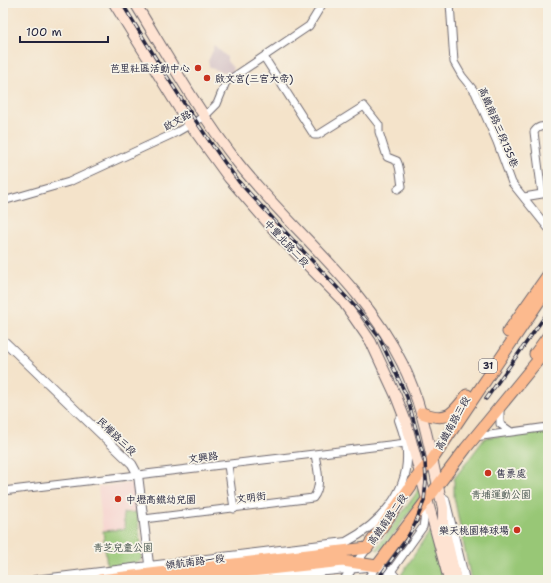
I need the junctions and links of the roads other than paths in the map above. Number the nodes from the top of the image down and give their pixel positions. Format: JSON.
{"nodes":[{"id":1,"x":114,"y":3,"type":"edge"},
{"id":2,"x":135,"y":3,"type":"edge"},
{"id":3,"x":323,"y":3,"type":"edge"},
{"id":4,"x":450,"y":3,"type":"edge"},
{"id":5,"x":264,"y":57,"type":"junction"},
{"id":6,"x":205,"y":116,"type":"junction"},
{"id":7,"x":190,"y":124,"type":"junction"},
{"id":8,"x":548,"y":127,"type":"edge"},
{"id":9,"x":398,"y":188,"type":"dead end"},
{"id":10,"x":545,"y":193,"type":"edge"},
{"id":11,"x":524,"y":197,"type":"junction"},
{"id":12,"x":3,"y":201,"type":"edge"},
{"id":13,"x":548,"y":228,"type":"edge"},
{"id":14,"x":548,"y":275,"type":"edge"},
{"id":15,"x":548,"y":288,"type":"edge"},
{"id":16,"x":548,"y":336,"type":"edge"},
{"id":17,"x":3,"y":340,"type":"edge"},
{"id":18,"x":548,"y":348,"type":"edge"},
{"id":19,"x":476,"y":384,"type":"junction"},
{"id":20,"x":467,"y":395,"type":"junction"},
{"id":21,"x":500,"y":408,"type":"junction"},
{"id":22,"x":422,"y":413,"type":"junction"},
{"id":23,"x":399,"y":420,"type":"dead end"},
{"id":24,"x":456,"y":424,"type":"junction"},
{"id":25,"x":548,"y":427,"type":"edge"},
{"id":26,"x":510,"y":431,"type":"junction"},
{"id":27,"x":475,"y":437,"type":"junction"},
{"id":28,"x":406,"y":443,"type":"junction"},
{"id":29,"x":315,"y":454,"type":"junction"},
{"id":30,"x":432,"y":460,"type":"junction"},
{"id":31,"x":228,"y":464,"type":"junction"},
{"id":32,"x":420,"y":473,"type":"junction"},
{"id":33,"x":138,"y":475,"type":"junction"},
{"id":34,"x":437,"y":486,"type":"junction"},
{"id":35,"x":3,"y":491,"type":"edge"},
{"id":36,"x":427,"y":498,"type":"junction"},
{"id":37,"x":234,"y":509,"type":"junction"},
{"id":38,"x":144,"y":519,"type":"junction"},
{"id":39,"x":307,"y":547,"type":"junction"},
{"id":40,"x":367,"y":548,"type":"junction"},
{"id":41,"x":338,"y":551,"type":"junction"},
{"id":42,"x":354,"y":566,"type":"junction"},
{"id":43,"x":377,"y":566,"type":"junction"},
{"id":44,"x":309,"y":572,"type":"junction"},
{"id":45,"x":391,"y":572,"type":"junction"},
{"id":46,"x":150,"y":573,"type":"edge"},
{"id":47,"x":35,"y":580,"type":"edge"},
{"id":48,"x":100,"y":580,"type":"edge"},
{"id":49,"x":168,"y":580,"type":"edge"},
{"id":50,"x":237,"y":580,"type":"edge"},
{"id":51,"x":321,"y":580,"type":"edge"},
{"id":52,"x":344,"y":580,"type":"edge"},
{"id":53,"x":367,"y":580,"type":"edge"},
{"id":54,"x":385,"y":580,"type":"edge"},
{"id":55,"x":398,"y":580,"type":"edge"},
{"id":56,"x":449,"y":580,"type":"edge"},
{"id":57,"x":456,"y":580,"type":"edge"},
{"id":58,"x":465,"y":580,"type":"edge"}],
"edges":[{"from":1,"to":7,"type":"main road","name":"中豐北路二段"},
{"from":2,"to":6,"type":"main road","name":"中豐北路二段"},
{"from":3,"to":5,"type":"street","name":"啟文路"},
{"from":4,"to":11,"type":"street","name":"高鐵南路三段135巷"},
{"from":5,"to":6,"type":"street","name":"啟文路"},
{"from":5,"to":9,"type":"street"},
{"from":6,"to":7,"type":"street","name":"啟文路"},
{"from":6,"to":22,"type":"main road","name":"中豐北路二段"},
{"from":7,"to":12,"type":"street","name":"啟文路"},
{"from":7,"to":32,"type":"main road","name":"中豐北路二段"},
{"from":8,"to":10,"type":"street"},
{"from":10,"to":11,"type":"street"},
{"from":11,"to":13,"type":"street","name":"高鐵南路三段135巷"},
{"from":14,"to":19,"type":"main road","name":"高鐵南路三段","number":"31"},
{"from":15,"to":24,"type":"main road","name":"高鐵南路三段","number":"31"},
{"from":16,"to":27,"type":"main road"},
{"from":17,"to":33,"type":"street","name":"民權路三段"},
{"from":18,"to":21,"type":"main road"},
{"from":19,"to":20,"type":"main road","name":"高鐵南路三段","number":"31"},
{"from":19,"to":24,"type":"main road"},
{"from":20,"to":22,"type":"main road"},
{"from":20,"to":30,"type":"main road","name":"高鐵南路三段","number":"31"},
{"from":21,"to":26,"type":"street"},
{"from":21,"to":27,"type":"main road"},
{"from":22,"to":30,"type":"main road","name":"中豐北路二段"},
{"from":23,"to":28,"type":"street","name":"高鐵南路二段"},
{"from":24,"to":30,"type":"main road","name":"高鐵南路三段","number":"31"},
{"from":25,"to":26,"type":"street"},
{"from":26,"to":27,"type":"street"},
{"from":27,"to":34,"type":"main road"},
{"from":28,"to":29,"type":"street","name":"文興路"},
{"from":28,"to":39,"type":"street","name":"高鐵南路二段"},
{"from":29,"to":31,"type":"street","name":"文興路"},
{"from":29,"to":37,"type":"street","name":"文明街"},
{"from":30,"to":32,"type":"main road","name":"高鐵南路二段","number":"31"},
{"from":30,"to":34,"type":"main road","name":"中豐北路二段"},
{"from":31,"to":33,"type":"street","name":"文興路"},
{"from":31,"to":37,"type":"street"},
{"from":32,"to":36,"type":"main road","name":"中豐北路二段"},
{"from":32,"to":40,"type":"main road","name":"高鐵南路二段","number":"31"},
{"from":33,"to":35,"type":"street","name":"文興路"},
{"from":33,"to":38,"type":"street","name":"民權路三段"},
{"from":34,"to":36,"type":"main road","name":"高鐵南路二段"},
{"from":34,"to":57,"type":"main road","name":"中豐北路二段"},
{"from":34,"to":58,"type":"street"},
{"from":36,"to":43,"type":"main road","name":"高鐵南路二段"},
{"from":36,"to":45,"type":"street"},
{"from":36,"to":56,"type":"main road","name":"中豐北路二段"},
{"from":37,"to":38,"type":"street","name":"文明街"},
{"from":38,"to":46,"type":"street","name":"民權路三段"},
{"from":39,"to":41,"type":"street"},
{"from":39,"to":46,"type":"street","name":"領航南路一段"},
{"from":40,"to":41,"type":"main road","name":"領航南路一段"},
{"from":40,"to":42,"type":"street","name":"高鐵南路二段"},
{"from":41,"to":46,"type":"main road","name":"領航南路一段"},
{"from":42,"to":43,"type":"main road","name":"領航南路一段"},
{"from":42,"to":44,"type":"street","name":"領航南路一段"},
{"from":42,"to":49,"type":"main road","name":"領航南路一段"},
{"from":42,"to":52,"type":"street","name":"高鐵南路二段"},
{"from":43,"to":45,"type":"street"},
{"from":43,"to":53,"type":"street","name":"高鐵南路二段"},
{"from":44,"to":50,"type":"street","name":"領航南路一段"},
{"from":44,"to":51,"type":"street"},
{"from":45,"to":54,"type":"street"},
{"from":45,"to":55,"type":"street"},
{"from":46,"to":47,"type":"street","name":"領航南路一段"},
{"from":46,"to":48,"type":"main road","name":"領航南路一段"}]}
